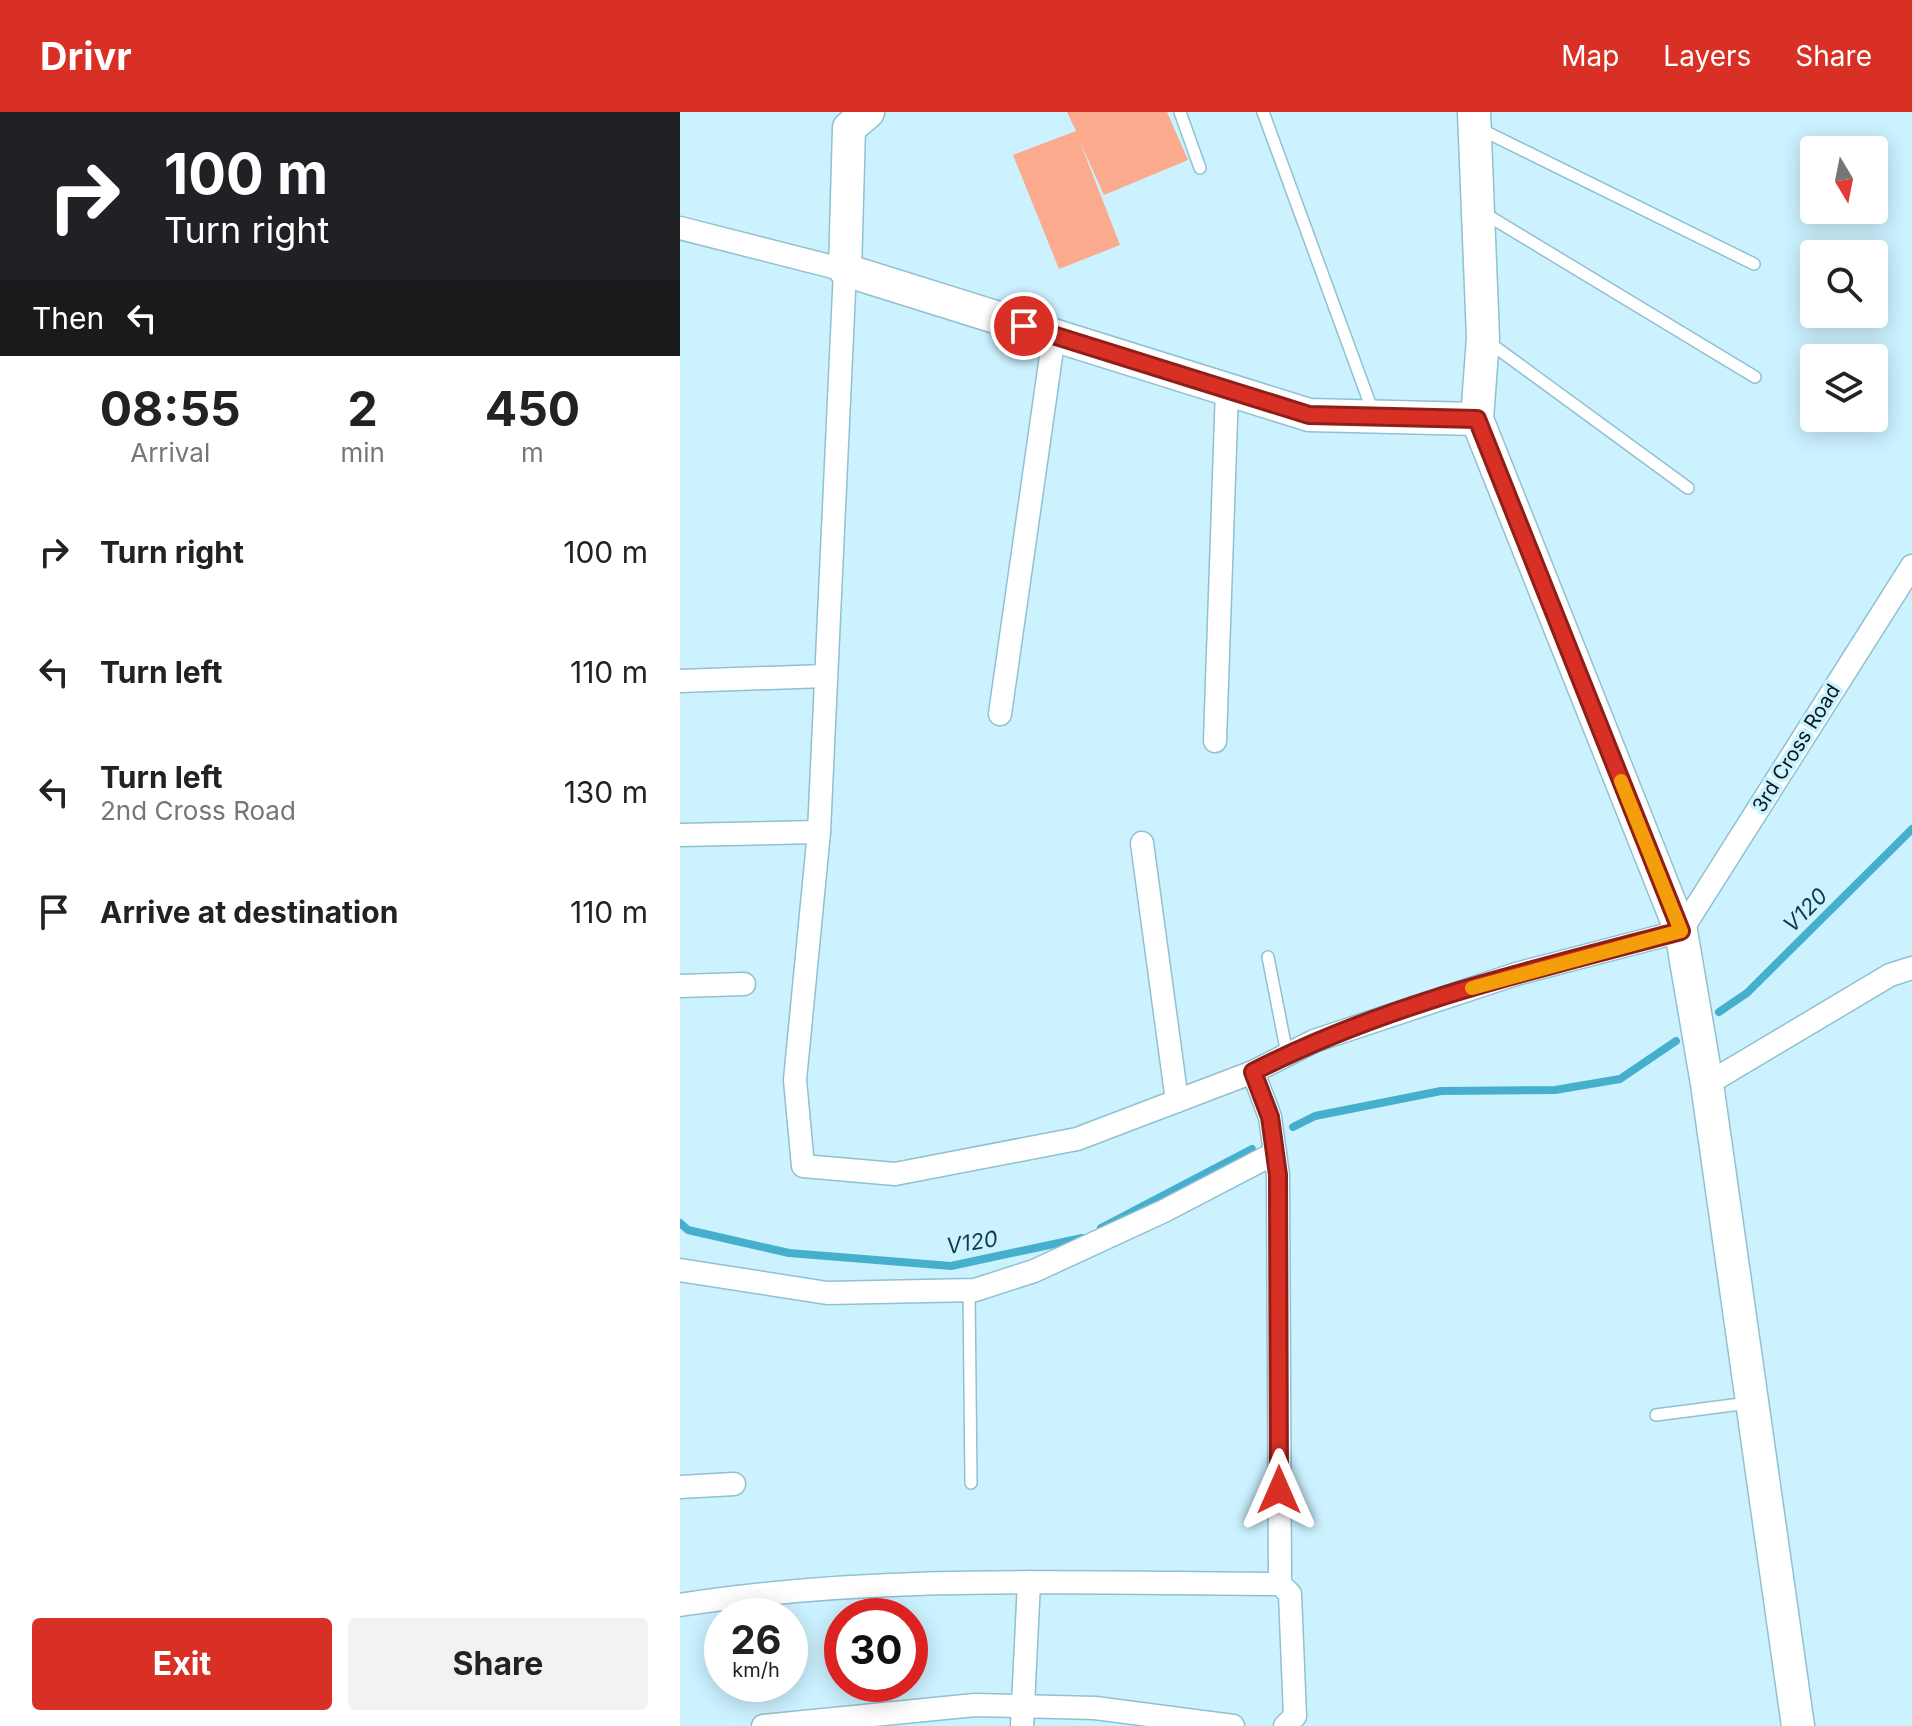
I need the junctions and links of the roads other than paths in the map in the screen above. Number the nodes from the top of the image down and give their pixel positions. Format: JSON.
{"nodes":[{"id":1,"x":868,"y":112,"type":"edge"},
{"id":2,"x":1180,"y":112,"type":"edge"},
{"id":3,"x":1263,"y":112,"type":"edge"},
{"id":4,"x":1474,"y":119,"type":"edge"},
{"id":5,"x":1200,"y":168,"type":"dead end"},
{"id":6,"x":1478,"y":209,"type":"junction"},
{"id":7,"x":680,"y":228,"type":"edge"},
{"id":8,"x":1754,"y":264,"type":"dead end"},
{"id":9,"x":845,"y":270,"type":"junction"},
{"id":10,"x":1054,"y":335,"type":"junction"},
{"id":11,"x":1483,"y":338,"type":"junction"},
{"id":12,"x":1755,"y":377,"type":"dead end"},
{"id":13,"x":1227,"y":389,"type":"junction"},
{"id":14,"x":1375,"y":417,"type":"junction"},
{"id":15,"x":1477,"y":419,"type":"junction"},
{"id":16,"x":1688,"y":488,"type":"dead end"},
{"id":17,"x":1912,"y":566,"type":"edge"},
{"id":18,"x":825,"y":676,"type":"junction"},
{"id":19,"x":680,"y":681,"type":"edge"},
{"id":20,"x":1000,"y":714,"type":"dead end"},
{"id":21,"x":1215,"y":741,"type":"dead end"},
{"id":22,"x":819,"y":832,"type":"junction"},
{"id":23,"x":680,"y":835,"type":"edge"},
{"id":24,"x":1142,"y":843,"type":"dead end"},
{"id":25,"x":1681,"y":931,"type":"junction"},
{"id":26,"x":1268,"y":957,"type":"dead end"},
{"id":27,"x":1912,"y":968,"type":"edge"},
{"id":28,"x":744,"y":984,"type":"dead end"},
{"id":29,"x":680,"y":986,"type":"edge"},
{"id":30,"x":1287,"y":1054,"type":"junction"},
{"id":31,"x":1253,"y":1072,"type":"junction"},
{"id":32,"x":1707,"y":1084,"type":"junction"},
{"id":33,"x":1177,"y":1101,"type":"junction"},
{"id":34,"x":1275,"y":1153,"type":"junction"},
{"id":35,"x":680,"y":1270,"type":"edge"},
{"id":36,"x":969,"y":1290,"type":"junction"},
{"id":37,"x":1752,"y":1402,"type":"junction"},
{"id":38,"x":1656,"y":1415,"type":"dead end"},
{"id":39,"x":971,"y":1483,"type":"dead end"},
{"id":40,"x":734,"y":1484,"type":"dead end"},
{"id":41,"x":680,"y":1487,"type":"edge"},
{"id":42,"x":1029,"y":1582,"type":"junction"},
{"id":43,"x":1280,"y":1584,"type":"junction"},
{"id":44,"x":680,"y":1605,"type":"edge"},
{"id":45,"x":1022,"y":1716,"type":"edge"},
{"id":46,"x":763,"y":1726,"type":"edge"},
{"id":47,"x":1233,"y":1726,"type":"edge"},
{"id":48,"x":1285,"y":1726,"type":"edge"},
{"id":49,"x":1798,"y":1726,"type":"edge"}],
"edges":[{"from":1,"to":9,"type":"street"},
{"from":2,"to":5,"type":"lane"},
{"from":3,"to":14,"type":"lane"},
{"from":4,"to":6,"type":"street"},
{"from":4,"to":8,"type":"lane"},
{"from":6,"to":11,"type":"street"},
{"from":6,"to":12,"type":"lane"},
{"from":7,"to":9,"type":"street"},
{"from":9,"to":10,"type":"street"},
{"from":9,"to":18,"type":"street"},
{"from":10,"to":13,"type":"street"},
{"from":10,"to":20,"type":"street"},
{"from":11,"to":15,"type":"street"},
{"from":11,"to":16,"type":"lane"},
{"from":13,"to":14,"type":"street"},
{"from":13,"to":21,"type":"street"},
{"from":14,"to":15,"type":"street"},
{"from":15,"to":25,"type":"street"},
{"from":17,"to":25,"type":"street","name":"3rd Cross Road"},
{"from":18,"to":19,"type":"street"},
{"from":18,"to":22,"type":"street"},
{"from":22,"to":23,"type":"street"},
{"from":22,"to":33,"type":"street"},
{"from":24,"to":33,"type":"street"},
{"from":25,"to":30,"type":"street"},
{"from":25,"to":32,"type":"street"},
{"from":26,"to":30,"type":"lane"},
{"from":27,"to":32,"type":"street"},
{"from":28,"to":29,"type":"street"},
{"from":30,"to":31,"type":"street"},
{"from":31,"to":33,"type":"street"},
{"from":31,"to":34,"type":"street"},
{"from":32,"to":37,"type":"street"},
{"from":34,"to":36,"type":"street"},
{"from":34,"to":43,"type":"street"},
{"from":35,"to":36,"type":"street"},
{"from":36,"to":39,"type":"lane"},
{"from":37,"to":38,"type":"lane"},
{"from":37,"to":49,"type":"street"},
{"from":40,"to":41,"type":"street"},
{"from":42,"to":43,"type":"street"},
{"from":42,"to":44,"type":"street"},
{"from":42,"to":45,"type":"street"},
{"from":43,"to":48,"type":"street"},
{"from":45,"to":46,"type":"street"},
{"from":45,"to":47,"type":"street"}]}
